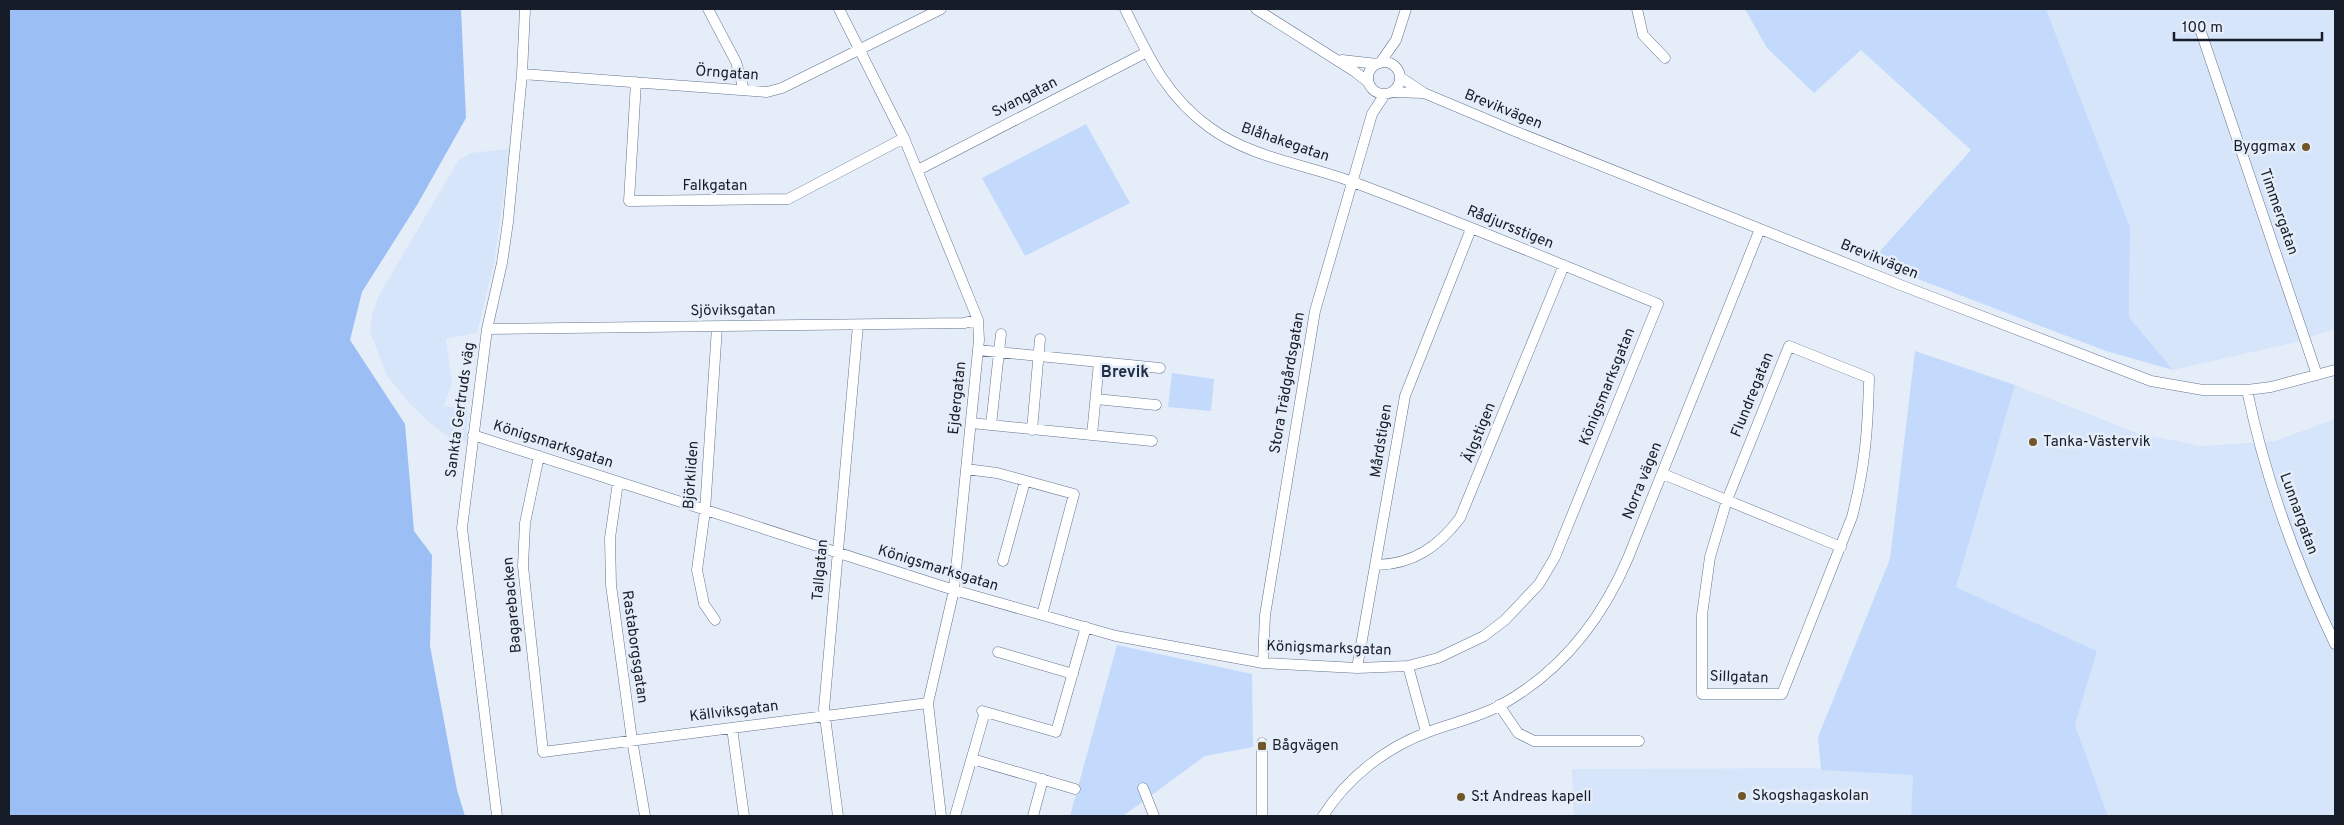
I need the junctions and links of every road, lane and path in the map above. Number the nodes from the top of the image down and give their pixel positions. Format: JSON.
{"nodes":[{"id":1,"x":525,"y":9,"type":"edge"},
{"id":2,"x":708,"y":9,"type":"edge"},
{"id":3,"x":839,"y":9,"type":"edge"},
{"id":4,"x":941,"y":9,"type":"edge"},
{"id":5,"x":1125,"y":9,"type":"edge"},
{"id":6,"x":1256,"y":9,"type":"edge"},
{"id":7,"x":1406,"y":9,"type":"edge"},
{"id":8,"x":1637,"y":9,"type":"edge"},
{"id":9,"x":2200,"y":29,"type":"dead end"},
{"id":10,"x":1396,"y":40,"type":"junction"},
{"id":11,"x":860,"y":50,"type":"junction"},
{"id":12,"x":1147,"y":52,"type":"junction"},
{"id":13,"x":1665,"y":58,"type":"dead end"},
{"id":14,"x":1336,"y":59,"type":"junction"},
{"id":15,"x":1378,"y":63,"type":"junction"},
{"id":16,"x":1398,"y":72,"type":"junction"},
{"id":17,"x":522,"y":74,"type":"junction"},
{"id":18,"x":636,"y":82,"type":"junction"},
{"id":19,"x":1370,"y":86,"type":"junction"},
{"id":20,"x":744,"y":90,"type":"junction"},
{"id":21,"x":1389,"y":93,"type":"junction"},
{"id":22,"x":1424,"y":93,"type":"junction"},
{"id":23,"x":1372,"y":114,"type":"junction"},
{"id":24,"x":904,"y":138,"type":"junction"},
{"id":25,"x":918,"y":170,"type":"junction"},
{"id":26,"x":1352,"y":182,"type":"junction"},
{"id":27,"x":1471,"y":229,"type":"junction"},
{"id":28,"x":1760,"y":229,"type":"junction"},
{"id":29,"x":1564,"y":265,"type":"junction"},
{"id":30,"x":1658,"y":304,"type":"joint"},
{"id":31,"x":978,"y":320,"type":"junction"},
{"id":32,"x":858,"y":325,"type":"junction"},
{"id":33,"x":716,"y":327,"type":"junction"},
{"id":34,"x":487,"y":328,"type":"junction"},
{"id":35,"x":1001,"y":334,"type":"dead end"},
{"id":36,"x":1040,"y":339,"type":"dead end"},
{"id":37,"x":978,"y":350,"type":"junction"},
{"id":38,"x":999,"y":352,"type":"junction"},
{"id":39,"x":1038,"y":356,"type":"junction"},
{"id":40,"x":1100,"y":362,"type":"junction"},
{"id":41,"x":1160,"y":368,"type":"dead end"},
{"id":42,"x":2335,"y":370,"type":"edge"},
{"id":43,"x":2317,"y":375,"type":"junction"},
{"id":44,"x":2247,"y":390,"type":"junction"},
{"id":45,"x":1096,"y":399,"type":"junction"},
{"id":46,"x":1156,"y":405,"type":"dead end"},
{"id":47,"x":971,"y":423,"type":"junction"},
{"id":48,"x":991,"y":425,"type":"junction"},
{"id":49,"x":1032,"y":430,"type":"junction"},
{"id":50,"x":473,"y":435,"type":"junction"},
{"id":51,"x":1092,"y":435,"type":"junction"},
{"id":52,"x":1152,"y":441,"type":"dead end"},
{"id":53,"x":539,"y":456,"type":"junction"},
{"id":54,"x":966,"y":469,"type":"junction"},
{"id":55,"x":1663,"y":474,"type":"junction"},
{"id":56,"x":1025,"y":481,"type":"junction"},
{"id":57,"x":618,"y":482,"type":"junction"},
{"id":58,"x":1727,"y":500,"type":"junction"},
{"id":59,"x":705,"y":510,"type":"junction"},
{"id":60,"x":1841,"y":547,"type":"junction"},
{"id":61,"x":837,"y":554,"type":"junction"},
{"id":62,"x":1003,"y":561,"type":"dead end"},
{"id":63,"x":1377,"y":565,"type":"junction"},
{"id":64,"x":954,"y":590,"type":"junction"},
{"id":65,"x":1042,"y":615,"type":"junction"},
{"id":66,"x":715,"y":620,"type":"dead end"},
{"id":67,"x":1086,"y":627,"type":"junction"},
{"id":68,"x":2335,"y":644,"type":"edge"},
{"id":69,"x":998,"y":652,"type":"dead end"},
{"id":70,"x":1263,"y":663,"type":"junction"},
{"id":71,"x":1408,"y":666,"type":"junction"},
{"id":72,"x":1358,"y":668,"type":"junction"},
{"id":73,"x":1072,"y":674,"type":"junction"},
{"id":74,"x":928,"y":703,"type":"junction"},
{"id":75,"x":1499,"y":705,"type":"junction"},
{"id":76,"x":825,"y":715,"type":"junction"},
{"id":77,"x":732,"y":728,"type":"junction"},
{"id":78,"x":1426,"y":732,"type":"junction"},
{"id":79,"x":632,"y":740,"type":"junction"},
{"id":80,"x":1640,"y":742,"type":"dead end"},
{"id":81,"x":1262,"y":743,"type":"dead end"},
{"id":82,"x":543,"y":752,"type":"joint"},
{"id":83,"x":972,"y":759,"type":"junction"},
{"id":84,"x":1043,"y":779,"type":"junction"},
{"id":85,"x":1143,"y":788,"type":"dead end"},
{"id":86,"x":1075,"y":789,"type":"dead end"},
{"id":87,"x":497,"y":816,"type":"edge"},
{"id":88,"x":644,"y":816,"type":"edge"},
{"id":89,"x":744,"y":816,"type":"edge"},
{"id":90,"x":838,"y":816,"type":"edge"},
{"id":91,"x":941,"y":816,"type":"edge"},
{"id":92,"x":955,"y":816,"type":"edge"},
{"id":93,"x":1032,"y":816,"type":"edge"},
{"id":94,"x":1154,"y":816,"type":"edge"},
{"id":95,"x":1262,"y":816,"type":"edge"},
{"id":96,"x":1323,"y":816,"type":"edge"}],
"edges":[{"from":1,"to":17,"type":"street","name":"Sankta Gertruds väg"},
{"from":2,"to":20,"type":"street"},
{"from":3,"to":11,"type":"street","name":"Ejdergatan"},
{"from":4,"to":11,"type":"street","name":"Örngatan"},
{"from":5,"to":12,"type":"street","name":"Blåhakegatan"},
{"from":6,"to":14,"type":"street"},
{"from":7,"to":10,"type":"street"},
{"from":8,"to":13,"type":"street"},
{"from":9,"to":43,"type":"street","name":"Timmergatan"},
{"from":10,"to":15,"type":"street"},
{"from":10,"to":16,"type":"street"},
{"from":11,"to":20,"type":"street","name":"Örngatan"},
{"from":11,"to":24,"type":"street","name":"Ejdergatan"},
{"from":12,"to":25,"type":"street","name":"Svangatan"},
{"from":12,"to":26,"type":"street","name":"Blåhakegatan"},
{"from":14,"to":15,"type":"street"},
{"from":14,"to":19,"type":"street"},
{"from":15,"to":16,"type":"street"},
{"from":15,"to":19,"type":"street"},
{"from":16,"to":21,"type":"street"},
{"from":16,"to":22,"type":"street","name":"Brevikvägen"},
{"from":17,"to":18,"type":"street","name":"Örngatan"},
{"from":17,"to":34,"type":"street","name":"Sankta Gertruds väg"},
{"from":18,"to":20,"type":"street","name":"Örngatan"},
{"from":18,"to":24,"type":"street","name":"Falkgatan"},
{"from":19,"to":21,"type":"street"},
{"from":19,"to":23,"type":"street","name":"Stora Trädgårdsgatan"},
{"from":21,"to":22,"type":"street","name":"Brevikvägen"},
{"from":21,"to":23,"type":"street","name":"Stora Trädgårdsgatan"},
{"from":22,"to":28,"type":"street","name":"Brevikvägen"},
{"from":23,"to":26,"type":"street","name":"Stora Trädgårdsgatan"},
{"from":24,"to":25,"type":"street","name":"Ejdergatan"},
{"from":25,"to":31,"type":"street","name":"Ejdergatan"},
{"from":26,"to":27,"type":"street","name":"Rådjursstigen"},
{"from":26,"to":70,"type":"street","name":"Stora Trädgårdsgatan"},
{"from":27,"to":29,"type":"street","name":"Rådjursstigen"},
{"from":27,"to":63,"type":"street","name":"Mårdstigen"},
{"from":28,"to":44,"type":"street","name":"Brevikvägen"},
{"from":28,"to":55,"type":"street","name":"Norra vägen"},
{"from":29,"to":30,"type":"street","name":"Rådjursstigen"},
{"from":29,"to":63,"type":"street","name":"Älgstigen"},
{"from":30,"to":71,"type":"street","name":"Königsmarksgatan"},
{"from":31,"to":32,"type":"street","name":"Sjöviksgatan"},
{"from":31,"to":37,"type":"street","name":"Ejdergatan"},
{"from":32,"to":33,"type":"street","name":"Sjöviksgatan"},
{"from":32,"to":61,"type":"street","name":"Tallgatan"},
{"from":33,"to":34,"type":"street","name":"Sjöviksgatan"},
{"from":33,"to":59,"type":"street","name":"Björkliden"},
{"from":34,"to":50,"type":"street","name":"Sankta Gertruds väg"},
{"from":35,"to":38,"type":"street"},
{"from":36,"to":39,"type":"street"},
{"from":37,"to":38,"type":"street"},
{"from":37,"to":47,"type":"street","name":"Ejdergatan"},
{"from":38,"to":39,"type":"street"},
{"from":38,"to":48,"type":"street"},
{"from":39,"to":40,"type":"street"},
{"from":39,"to":49,"type":"street"},
{"from":40,"to":41,"type":"street"},
{"from":40,"to":45,"type":"street"},
{"from":42,"to":43,"type":"street","name":"Brevikvägen"},
{"from":43,"to":44,"type":"street","name":"Brevikvägen"},
{"from":44,"to":68,"type":"street","name":"Lunnargatan"},
{"from":45,"to":46,"type":"street"},
{"from":45,"to":51,"type":"street"},
{"from":47,"to":48,"type":"street"},
{"from":47,"to":54,"type":"street","name":"Ejdergatan"},
{"from":48,"to":49,"type":"street"},
{"from":49,"to":51,"type":"street"},
{"from":50,"to":53,"type":"street","name":"Königsmarksgatan"},
{"from":50,"to":87,"type":"street","name":"Sankta Gertruds väg"},
{"from":51,"to":52,"type":"street"},
{"from":53,"to":57,"type":"street","name":"Königsmarksgatan"},
{"from":53,"to":82,"type":"street","name":"Bagarebacken"},
{"from":54,"to":56,"type":"street"},
{"from":54,"to":64,"type":"street","name":"Ejdergatan"},
{"from":55,"to":58,"type":"street"},
{"from":55,"to":75,"type":"street","name":"Norra vägen"},
{"from":56,"to":62,"type":"street"},
{"from":56,"to":65,"type":"street"},
{"from":57,"to":59,"type":"street","name":"Königsmarksgatan"},
{"from":57,"to":79,"type":"street","name":"Rastaborgsgatan"},
{"from":58,"to":60,"type":"street"},
{"from":58,"to":60,"type":"street","name":"Flundregatan"},
{"from":58,"to":60,"type":"street","name":"Sillgatan"},
{"from":59,"to":61,"type":"street","name":"Königsmarksgatan"},
{"from":59,"to":66,"type":"street","name":"Björkliden"},
{"from":61,"to":64,"type":"street","name":"Königsmarksgatan"},
{"from":61,"to":76,"type":"street","name":"Tallgatan"},
{"from":63,"to":72,"type":"street","name":"Mårdstigen"},
{"from":64,"to":65,"type":"street","name":"Königsmarksgatan"},
{"from":64,"to":74,"type":"street","name":"Ejdergatan"},
{"from":65,"to":67,"type":"street","name":"Königsmarksgatan"},
{"from":67,"to":70,"type":"street","name":"Königsmarksgatan"},
{"from":67,"to":73,"type":"street"},
{"from":69,"to":73,"type":"street"},
{"from":70,"to":72,"type":"street","name":"Königsmarksgatan"},
{"from":71,"to":72,"type":"street","name":"Königsmarksgatan"},
{"from":71,"to":78,"type":"street","name":"Königsmarksgatan"},
{"from":73,"to":83,"type":"street"},
{"from":74,"to":76,"type":"street","name":"Källviksgatan"},
{"from":74,"to":91,"type":"street","name":"Ejdergatan"},
{"from":75,"to":78,"type":"street","name":"Norra vägen"},
{"from":75,"to":80,"type":"street"},
{"from":76,"to":77,"type":"street","name":"Källviksgatan"},
{"from":76,"to":90,"type":"street","name":"Tallgatan"},
{"from":77,"to":79,"type":"street","name":"Källviksgatan"},
{"from":77,"to":89,"type":"street"},
{"from":78,"to":96,"type":"street","name":"Norra vägen"},
{"from":79,"to":82,"type":"street","name":"Källviksgatan"},
{"from":79,"to":88,"type":"street","name":"Rastaborgsgatan"},
{"from":81,"to":95,"type":"street"},
{"from":83,"to":84,"type":"street"},
{"from":83,"to":92,"type":"street"},
{"from":84,"to":86,"type":"street"},
{"from":84,"to":93,"type":"street"},
{"from":85,"to":94,"type":"street"}]}
